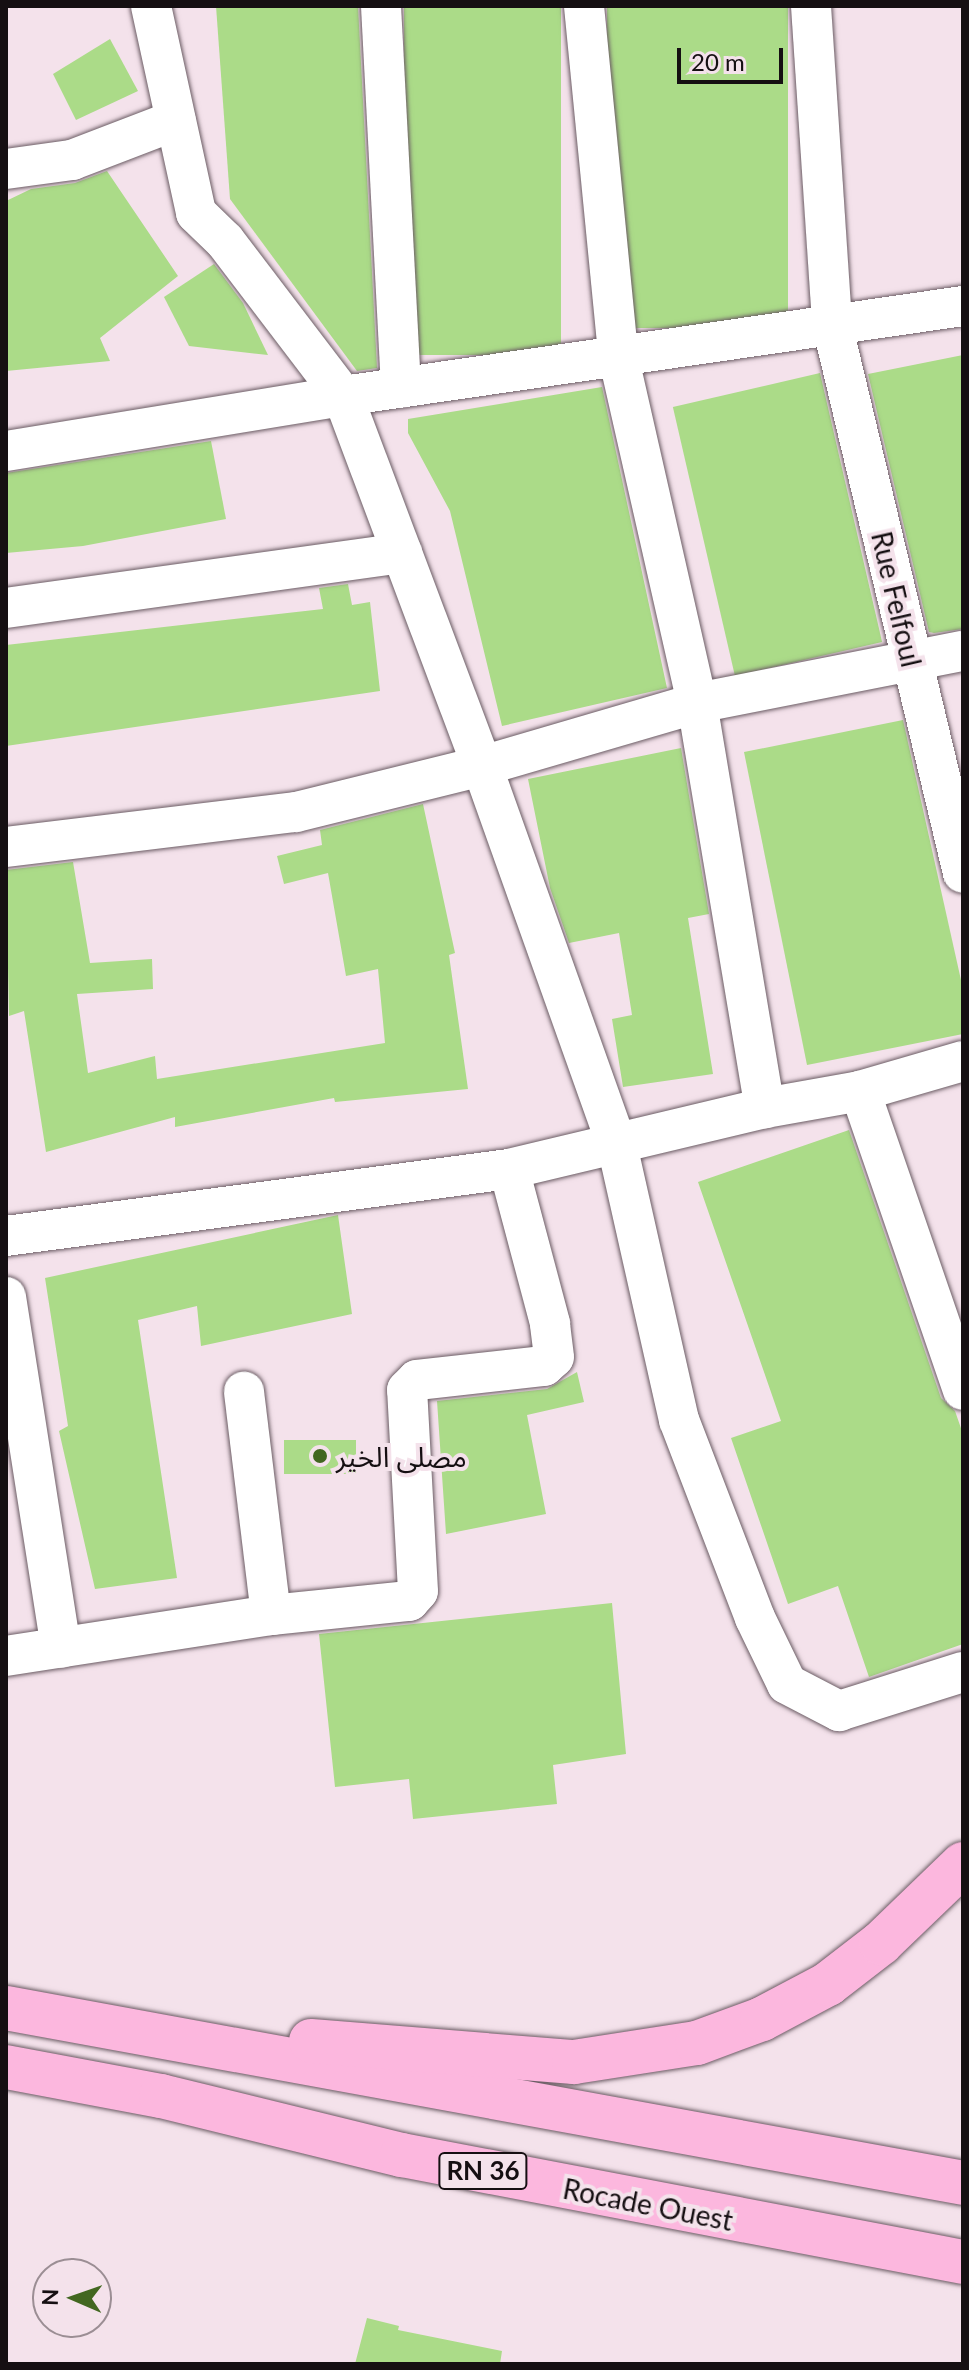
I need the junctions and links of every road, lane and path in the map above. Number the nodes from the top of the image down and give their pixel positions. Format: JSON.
{"nodes":[{"id":1,"x":151,"y":6,"type":"edge"},
{"id":2,"x":381,"y":6,"type":"edge"},
{"id":3,"x":584,"y":6,"type":"edge"},
{"id":4,"x":811,"y":6,"type":"edge"},
{"id":5,"x":176,"y":120,"type":"junction"},
{"id":6,"x":6,"y":169,"type":"edge"},
{"id":7,"x":963,"y":306,"type":"edge"},
{"id":8,"x":832,"y":324,"type":"junction"},
{"id":9,"x":618,"y":355,"type":"junction"},
{"id":10,"x":401,"y":387,"type":"junction"},
{"id":11,"x":343,"y":396,"type":"junction"},
{"id":12,"x":6,"y":451,"type":"edge"},
{"id":13,"x":402,"y":553,"type":"junction"},
{"id":14,"x":6,"y":608,"type":"edge"},
{"id":15,"x":963,"y":651,"type":"edge"},
{"id":16,"x":913,"y":664,"type":"junction"},
{"id":17,"x":697,"y":703,"type":"junction"},
{"id":18,"x":482,"y":766,"type":"junction"},
{"id":19,"x":6,"y":847,"type":"edge"},
{"id":20,"x":963,"y":873,"type":"edge"},
{"id":21,"x":963,"y":1061,"type":"edge"},
{"id":22,"x":860,"y":1091,"type":"junction"},
{"id":23,"x":765,"y":1108,"type":"junction"},
{"id":24,"x":617,"y":1145,"type":"junction"},
{"id":25,"x":509,"y":1169,"type":"junction"},
{"id":26,"x":6,"y":1236,"type":"edge"},
{"id":27,"x":6,"y":1297,"type":"edge"},
{"id":28,"x":963,"y":1390,"type":"edge"},
{"id":29,"x":244,"y":1392,"type":"dead end"},
{"id":30,"x":271,"y":1615,"type":"junction"},
{"id":31,"x":61,"y":1648,"type":"junction"},
{"id":32,"x":6,"y":1656,"type":"edge"},
{"id":33,"x":963,"y":1672,"type":"edge"},
{"id":34,"x":963,"y":1864,"type":"edge"},
{"id":35,"x":6,"y":2008,"type":"edge"},
{"id":36,"x":89,"y":2025,"type":"junction"},
{"id":37,"x":15,"y":2071,"type":"edge"},
{"id":38,"x":963,"y":2183,"type":"edge"},
{"id":39,"x":963,"y":2262,"type":"edge"}],
"edges":[{"from":1,"to":5,"type":"street"},
{"from":2,"to":10,"type":"street"},
{"from":3,"to":9,"type":"street"},
{"from":4,"to":8,"type":"street","name":"Rue Felfoul"},
{"from":5,"to":6,"type":"street"},
{"from":5,"to":11,"type":"street"},
{"from":7,"to":8,"type":"street"},
{"from":8,"to":9,"type":"street"},
{"from":8,"to":16,"type":"street","name":"Rue Felfoul"},
{"from":9,"to":10,"type":"street"},
{"from":9,"to":17,"type":"street"},
{"from":10,"to":11,"type":"street"},
{"from":11,"to":12,"type":"street"},
{"from":11,"to":13,"type":"street"},
{"from":13,"to":14,"type":"street"},
{"from":13,"to":18,"type":"street"},
{"from":15,"to":16,"type":"street"},
{"from":16,"to":17,"type":"street"},
{"from":16,"to":20,"type":"street","name":"Rue Felfoul"},
{"from":17,"to":18,"type":"street"},
{"from":17,"to":23,"type":"street"},
{"from":18,"to":19,"type":"street"},
{"from":18,"to":24,"type":"street"},
{"from":21,"to":22,"type":"street"},
{"from":22,"to":23,"type":"street"},
{"from":22,"to":28,"type":"street"},
{"from":23,"to":24,"type":"street"},
{"from":24,"to":25,"type":"street"},
{"from":24,"to":33,"type":"street"},
{"from":25,"to":26,"type":"street"},
{"from":25,"to":30,"type":"street"},
{"from":27,"to":31,"type":"street"},
{"from":29,"to":30,"type":"street"},
{"from":30,"to":31,"type":"street"},
{"from":31,"to":32,"type":"street"},
{"from":34,"to":36,"type":"highway"},
{"from":35,"to":36,"type":"highway"},
{"from":36,"to":38,"type":"highway"},
{"from":37,"to":39,"type":"highway","name":"Rocade Ouest","number":"RN 36"}]}
